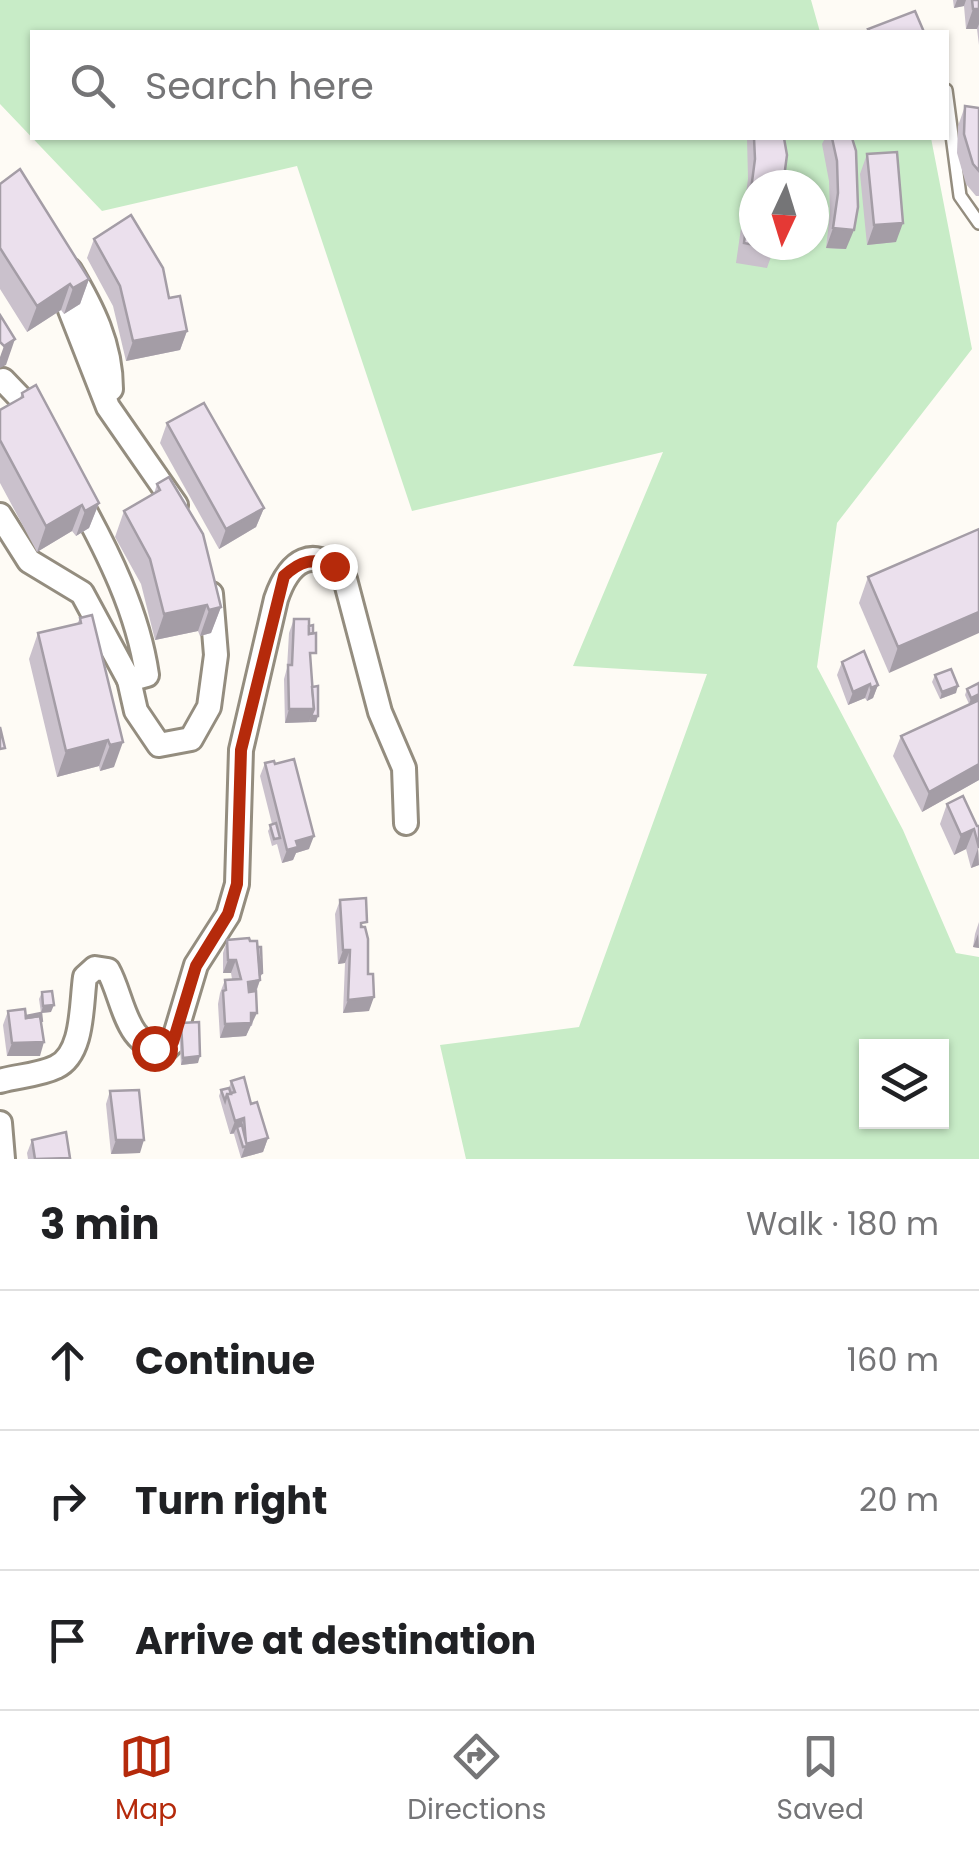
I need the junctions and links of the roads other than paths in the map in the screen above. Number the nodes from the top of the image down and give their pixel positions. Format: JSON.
{"nodes":[{"id":1,"x":949,"y":113,"type":"edge"},
{"id":2,"x":979,"y":223,"type":"edge"},
{"id":3,"x":69,"y":268,"type":"edge"},
{"id":4,"x":70,"y":310,"type":"edge"},
{"id":5,"x":3,"y":380,"type":"dead end"},
{"id":6,"x":108,"y":407,"type":"junction"},
{"id":7,"x":46,"y":440,"type":"edge"},
{"id":8,"x":64,"y":472,"type":"edge"},
{"id":9,"x":0,"y":515,"type":"edge"},
{"id":10,"x":194,"y":530,"type":"edge"},
{"id":11,"x":204,"y":568,"type":"edge"},
{"id":12,"x":129,"y":680,"type":"junction"},
{"id":13,"x":406,"y":823,"type":"dead end"},
{"id":14,"x":0,"y":1080,"type":"edge"},
{"id":15,"x":0,"y":1122,"type":"edge"},
{"id":16,"x":3,"y":1159,"type":"edge"}],
"edges":[{"from":1,"to":2,"type":"lane"},
{"from":3,"to":6,"type":"street"},
{"from":4,"to":6,"type":"street"},
{"from":5,"to":7,"type":"street"},
{"from":6,"to":10,"type":"street"},
{"from":8,"to":12,"type":"street"},
{"from":9,"to":12,"type":"street"},
{"from":11,"to":12,"type":"street"},
{"from":13,"to":14,"type":"street"},
{"from":15,"to":16,"type":"street"}]}
